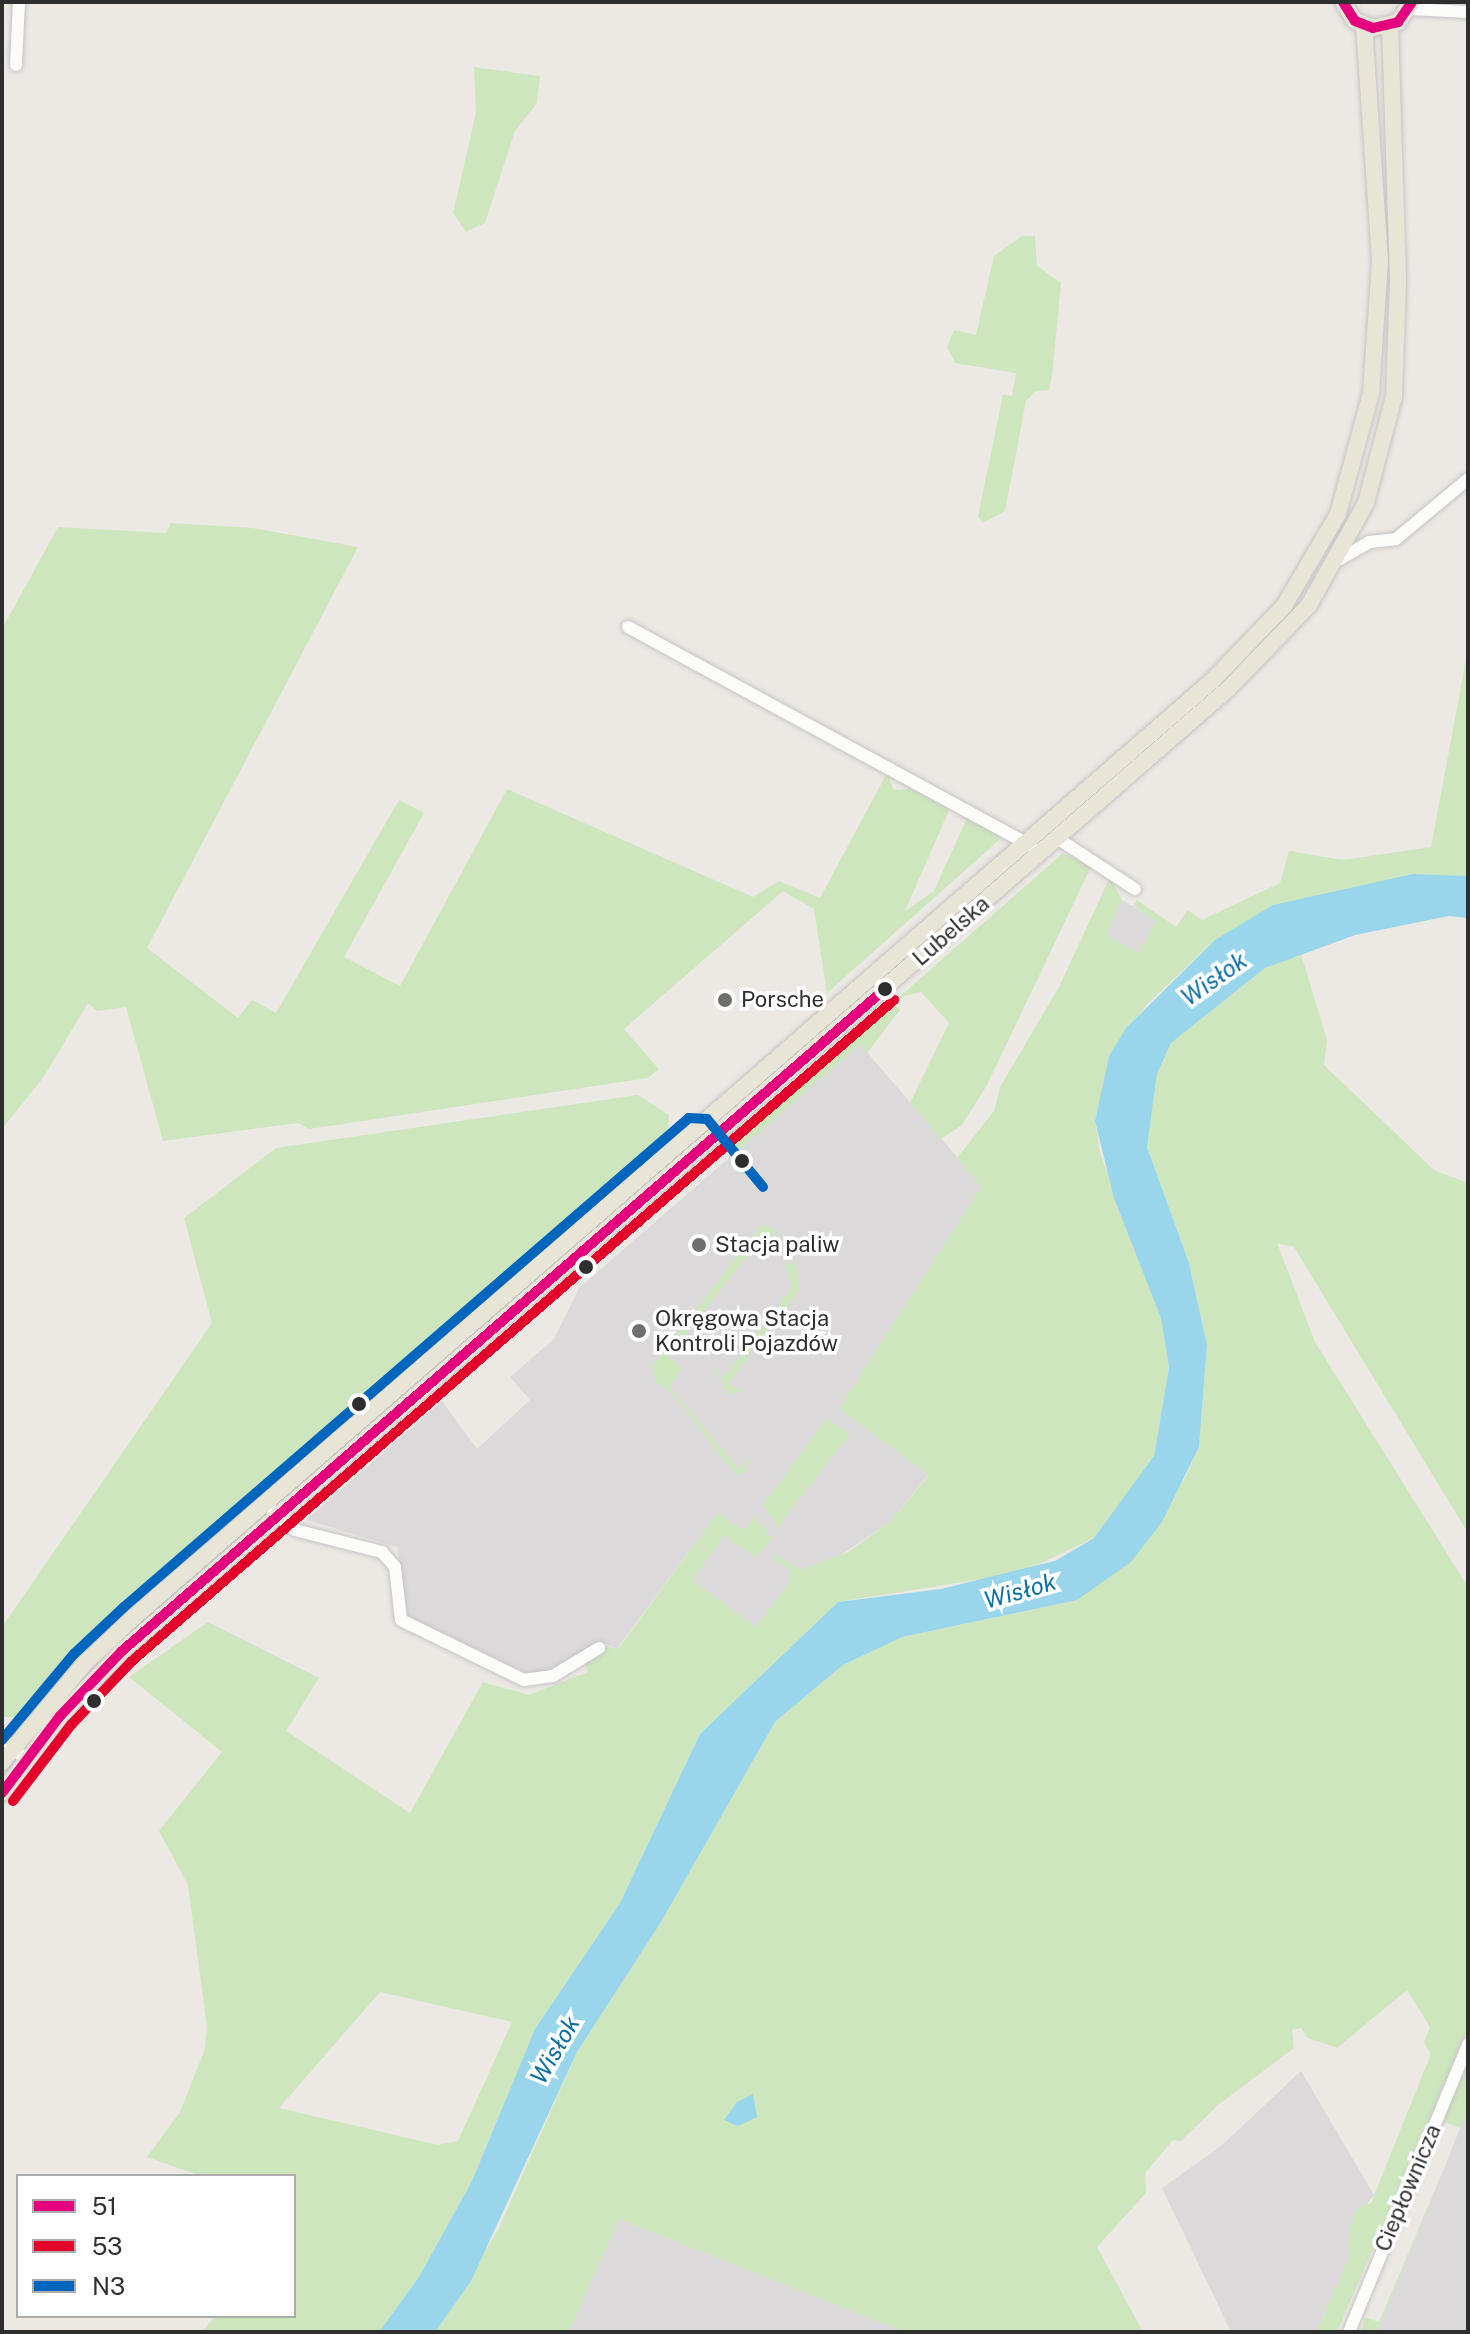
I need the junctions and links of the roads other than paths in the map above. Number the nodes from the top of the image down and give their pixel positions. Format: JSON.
{"nodes":[{"id":1,"x":19,"y":2,"type":"edge"},
{"id":2,"x":1435,"y":2,"type":"edge"},
{"id":3,"x":1339,"y":3,"type":"edge"},
{"id":4,"x":1410,"y":6,"type":"edge"},
{"id":5,"x":1452,"y":11,"type":"junction"},
{"id":6,"x":1468,"y":12,"type":"edge"},
{"id":7,"x":1364,"y":26,"type":"junction"},
{"id":8,"x":1390,"y":26,"type":"junction"},
{"id":9,"x":16,"y":65,"type":"dead end"},
{"id":10,"x":1371,"y":393,"type":"junction"},
{"id":11,"x":1394,"y":396,"type":"junction"},
{"id":12,"x":1468,"y":479,"type":"edge"},
{"id":13,"x":1359,"y":521,"type":"junction"},
{"id":14,"x":1369,"y":542,"type":"junction"},
{"id":15,"x":1340,"y":559,"type":"junction"},
{"id":16,"x":628,"y":627,"type":"dead end"},
{"id":17,"x":1028,"y":840,"type":"junction"},
{"id":18,"x":1049,"y":845,"type":"junction"},
{"id":19,"x":1135,"y":889,"type":"dead end"},
{"id":20,"x":266,"y":1502,"type":"junction"},
{"id":21,"x":278,"y":1516,"type":"junction"},
{"id":22,"x":599,"y":1648,"type":"dead end"},
{"id":23,"x":8,"y":1741,"type":"edge"},
{"id":24,"x":25,"y":1759,"type":"junction"},
{"id":25,"x":2,"y":1760,"type":"edge"},
{"id":26,"x":2,"y":1793,"type":"edge"},
{"id":27,"x":1468,"y":2044,"type":"edge"},
{"id":28,"x":1349,"y":2332,"type":"edge"}],
"edges":[{"from":1,"to":9,"type":"street"},
{"from":2,"to":5,"type":"street"},
{"from":3,"to":7,"type":"main road"},
{"from":4,"to":5,"type":"street"},
{"from":4,"to":8,"type":"main road"},
{"from":5,"to":6,"type":"street"},
{"from":7,"to":8,"type":"main road"},
{"from":7,"to":10,"type":"main road","name":"Lubelska"},
{"from":8,"to":11,"type":"main road","name":"Lubelska"},
{"from":10,"to":11,"type":"main road"},
{"from":10,"to":17,"type":"main road","name":"Lubelska"},
{"from":11,"to":13,"type":"main road","name":"Lubelska"},
{"from":12,"to":14,"type":"street"},
{"from":13,"to":14,"type":"street"},
{"from":13,"to":15,"type":"main road","name":"Lubelska"},
{"from":14,"to":15,"type":"street"},
{"from":15,"to":18,"type":"main road","name":"Lubelska"},
{"from":16,"to":17,"type":"street"},
{"from":17,"to":18,"type":"street"},
{"from":17,"to":20,"type":"main road","name":"Lubelska"},
{"from":18,"to":19,"type":"street"},
{"from":18,"to":21,"type":"main road","name":"Lubelska"},
{"from":20,"to":21,"type":"street"},
{"from":20,"to":23,"type":"main road","name":"Lubelska"},
{"from":21,"to":22,"type":"street"},
{"from":21,"to":24,"type":"main road","name":"Lubelska"},
{"from":23,"to":24,"type":"street"},
{"from":23,"to":25,"type":"main road","name":"Lubelska"},
{"from":24,"to":25,"type":"street"},
{"from":24,"to":26,"type":"main road","name":"Lubelska"},
{"from":27,"to":28,"type":"street","name":"Ciepłownicza"}]}
